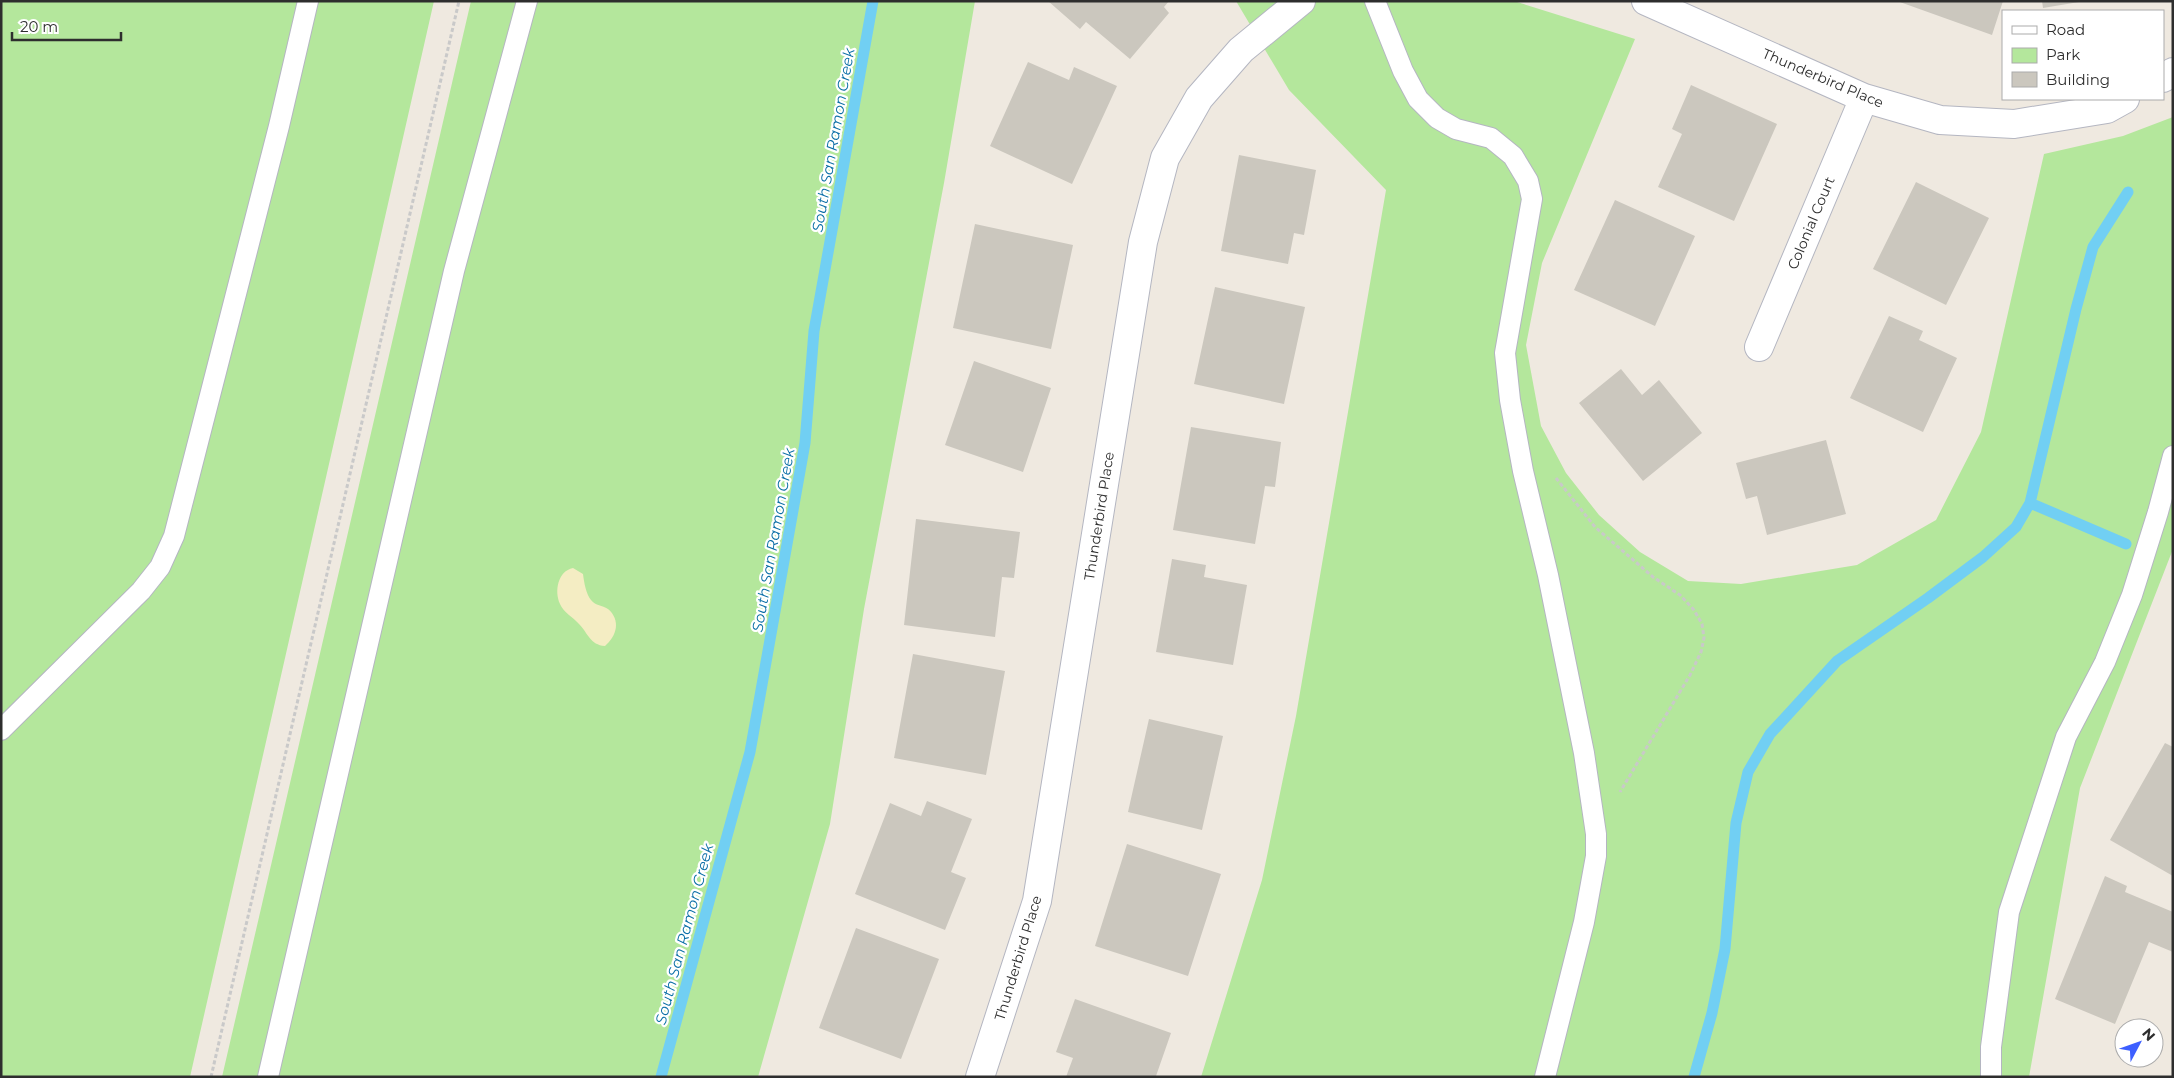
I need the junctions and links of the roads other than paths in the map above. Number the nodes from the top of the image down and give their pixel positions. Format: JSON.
{"nodes":[{"id":1,"x":308,"y":1,"type":"edge"},
{"id":2,"x":527,"y":1,"type":"edge"},
{"id":3,"x":1301,"y":1,"type":"edge"},
{"id":4,"x":1375,"y":1,"type":"edge"},
{"id":5,"x":1646,"y":1,"type":"edge"},
{"id":6,"x":1864,"y":98,"type":"junction"},
{"id":7,"x":2123,"y":100,"type":"edge"},
{"id":8,"x":1759,"y":347,"type":"dead end"},
{"id":9,"x":2173,"y":456,"type":"edge"},
{"id":10,"x":1,"y":730,"type":"edge"},
{"id":11,"x":268,"y":1077,"type":"edge"},
{"id":12,"x":980,"y":1077,"type":"edge"},
{"id":13,"x":1545,"y":1077,"type":"edge"},
{"id":14,"x":1991,"y":1077,"type":"edge"}],
"edges":[{"from":1,"to":10,"type":"lane"},
{"from":2,"to":11,"type":"lane"},
{"from":3,"to":12,"type":"street","name":"Thunderbird Place"},
{"from":4,"to":13,"type":"lane"},
{"from":5,"to":6,"type":"street","name":"Thunderbird Place"},
{"from":6,"to":7,"type":"street","name":"Thunderbird Place"},
{"from":6,"to":8,"type":"street","name":"Colonial Court"},
{"from":9,"to":14,"type":"lane"}]}
